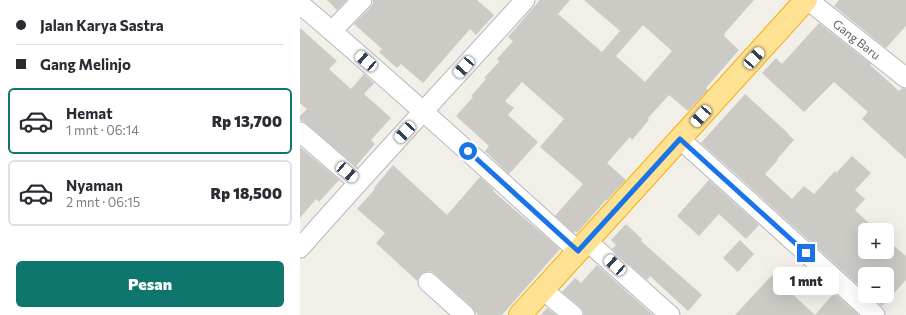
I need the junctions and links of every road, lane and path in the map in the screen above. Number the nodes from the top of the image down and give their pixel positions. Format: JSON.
{"nodes":[{"id":1,"x":362,"y":0,"type":"edge"},
{"id":2,"x":525,"y":0,"type":"edge"},
{"id":3,"x":807,"y":0,"type":"edge"},
{"id":4,"x":300,"y":4,"type":"edge"},
{"id":5,"x":332,"y":31,"type":"junction"},
{"id":6,"x":906,"y":78,"type":"edge"},
{"id":7,"x":424,"y":112,"type":"junction"},
{"id":8,"x":300,"y":132,"type":"edge"},
{"id":9,"x":680,"y":139,"type":"junction"},
{"id":10,"x":358,"y":182,"type":"junction"},
{"id":11,"x":582,"y":246,"type":"junction"},
{"id":12,"x":300,"y":248,"type":"edge"},
{"id":13,"x":428,"y":282,"type":"dead end"},
{"id":14,"x":543,"y":290,"type":"junction"},
{"id":15,"x":465,"y":315,"type":"edge"},
{"id":16,"x":520,"y":315,"type":"edge"},
{"id":17,"x":574,"y":315,"type":"edge"},
{"id":18,"x":670,"y":315,"type":"edge"},
{"id":19,"x":875,"y":315,"type":"edge"}],
"edges":[{"from":1,"to":5,"type":"street"},
{"from":2,"to":7,"type":"street"},
{"from":3,"to":6,"type":"street","name":"Gang Baru"},
{"from":3,"to":9,"type":"highway"},
{"from":4,"to":5,"type":"street"},
{"from":5,"to":7,"type":"street"},
{"from":7,"to":10,"type":"street"},
{"from":7,"to":11,"type":"street"},
{"from":8,"to":10,"type":"street"},
{"from":9,"to":11,"type":"highway"},
{"from":9,"to":19,"type":"street"},
{"from":10,"to":12,"type":"street"},
{"from":11,"to":14,"type":"highway"},
{"from":11,"to":18,"type":"street"},
{"from":13,"to":15,"type":"street"},
{"from":14,"to":16,"type":"highway"},
{"from":14,"to":17,"type":"street"}]}
